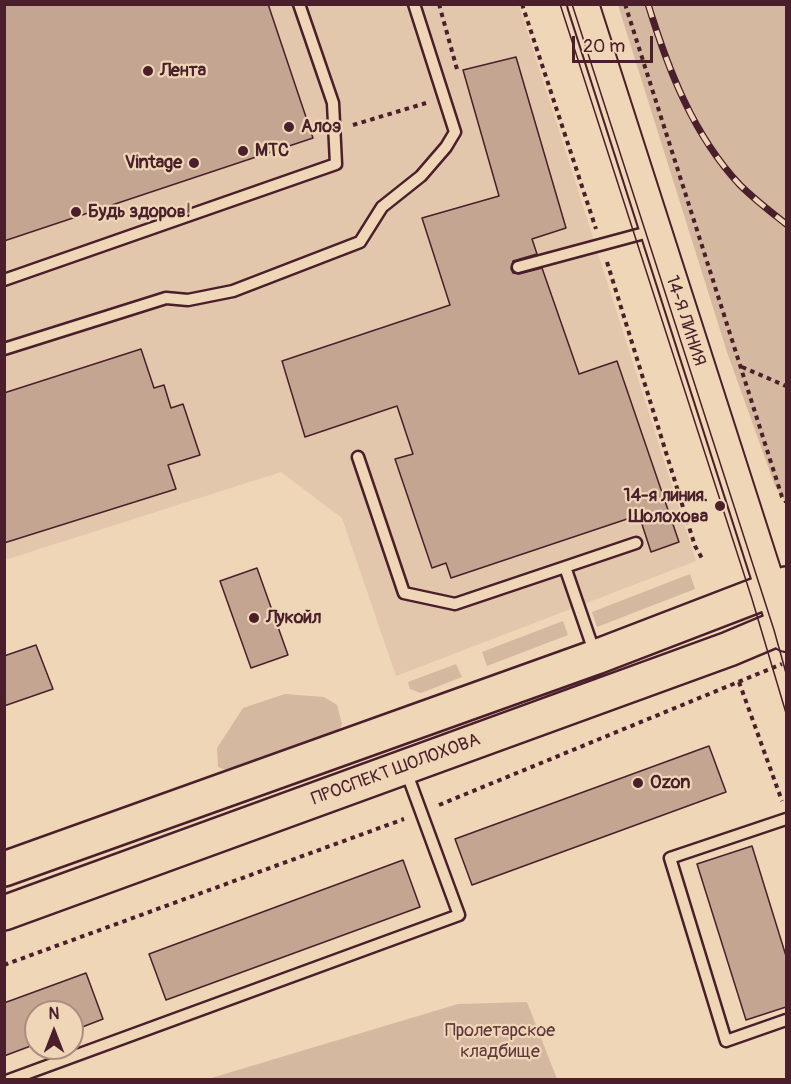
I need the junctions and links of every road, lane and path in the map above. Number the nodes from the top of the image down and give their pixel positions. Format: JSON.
{"nodes":[{"id":1,"x":299,"y":4,"type":"edge"},
{"id":2,"x":414,"y":4,"type":"edge"},
{"id":3,"x":439,"y":4,"type":"edge"},
{"id":4,"x":522,"y":4,"type":"edge"},
{"id":5,"x":583,"y":4,"type":"edge"},
{"id":6,"x":625,"y":4,"type":"edge"},
{"id":7,"x":445,"y":97,"type":"junction"},
{"id":8,"x":334,"y":131,"type":"junction"},
{"id":9,"x":656,"y":230,"type":"junction"},
{"id":10,"x":601,"y":245,"type":"junction"},
{"id":11,"x":518,"y":267,"type":"dead end"},
{"id":12,"x":4,"y":280,"type":"edge"},
{"id":13,"x":4,"y":350,"type":"edge"},
{"id":14,"x":741,"y":366,"type":"junction"},
{"id":15,"x":786,"y":386,"type":"edge"},
{"id":16,"x":358,"y":457,"type":"dead end"},
{"id":17,"x":786,"y":502,"type":"edge"},
{"id":18,"x":636,"y":543,"type":"dead end"},
{"id":19,"x":703,"y":560,"type":"dead end"},
{"id":20,"x":565,"y":567,"type":"junction"},
{"id":21,"x":779,"y":587,"type":"edge"},
{"id":22,"x":786,"y":629,"type":"edge"},
{"id":23,"x":729,"y":649,"type":"junction"},
{"id":24,"x":596,"y":657,"type":"junction"},
{"id":25,"x":786,"y":662,"type":"edge"},
{"id":26,"x":739,"y":682,"type":"junction"},
{"id":27,"x":404,"y":767,"type":"junction"},
{"id":28,"x":783,"y":802,"type":"dead end"},
{"id":29,"x":421,"y":813,"type":"junction"},
{"id":30,"x":786,"y":819,"type":"edge"},
{"id":31,"x":4,"y":869,"type":"edge"},
{"id":32,"x":4,"y":913,"type":"edge"},
{"id":33,"x":4,"y":965,"type":"edge"},
{"id":34,"x":786,"y":1020,"type":"edge"},
{"id":35,"x":9,"y":1080,"type":"edge"}],
"edges":[{"from":1,"to":8,"type":"lane"},
{"from":2,"to":7,"type":"lane"},
{"from":3,"to":7,"type":"path"},
{"from":4,"to":10,"type":"path"},
{"from":5,"to":9,"type":"main road","name":"14-Я ЛИНИЯ"},
{"from":6,"to":14,"type":"path"},
{"from":7,"to":8,"type":"path"},
{"from":7,"to":13,"type":"lane"},
{"from":8,"to":12,"type":"lane"},
{"from":9,"to":10,"type":"lane"},
{"from":9,"to":21,"type":"main road","name":"14-Я ЛИНИЯ"},
{"from":10,"to":11,"type":"lane"},
{"from":10,"to":19,"type":"path"},
{"from":14,"to":15,"type":"path"},
{"from":14,"to":17,"type":"path"},
{"from":16,"to":20,"type":"lane"},
{"from":18,"to":20,"type":"lane"},
{"from":20,"to":24,"type":"lane"},
{"from":21,"to":22,"type":"main road","name":"14-Я ЛИНИЯ"},
{"from":21,"to":24,"type":"main road"},
{"from":22,"to":23,"type":"main road","name":"ПРОСПЕКТ ШОЛОХОВА"},
{"from":23,"to":26,"type":"path"},
{"from":23,"to":27,"type":"main road","name":"ПРОСПЕКТ ШОЛОХОВА"},
{"from":24,"to":31,"type":"main road"},
{"from":25,"to":26,"type":"path"},
{"from":26,"to":28,"type":"path"},
{"from":26,"to":29,"type":"path"},
{"from":27,"to":29,"type":"lane"},
{"from":27,"to":32,"type":"main road","name":"ПРОСПЕКТ ШОЛОХОВА"},
{"from":29,"to":33,"type":"path"},
{"from":29,"to":35,"type":"lane"},
{"from":30,"to":34,"type":"lane"}]}
